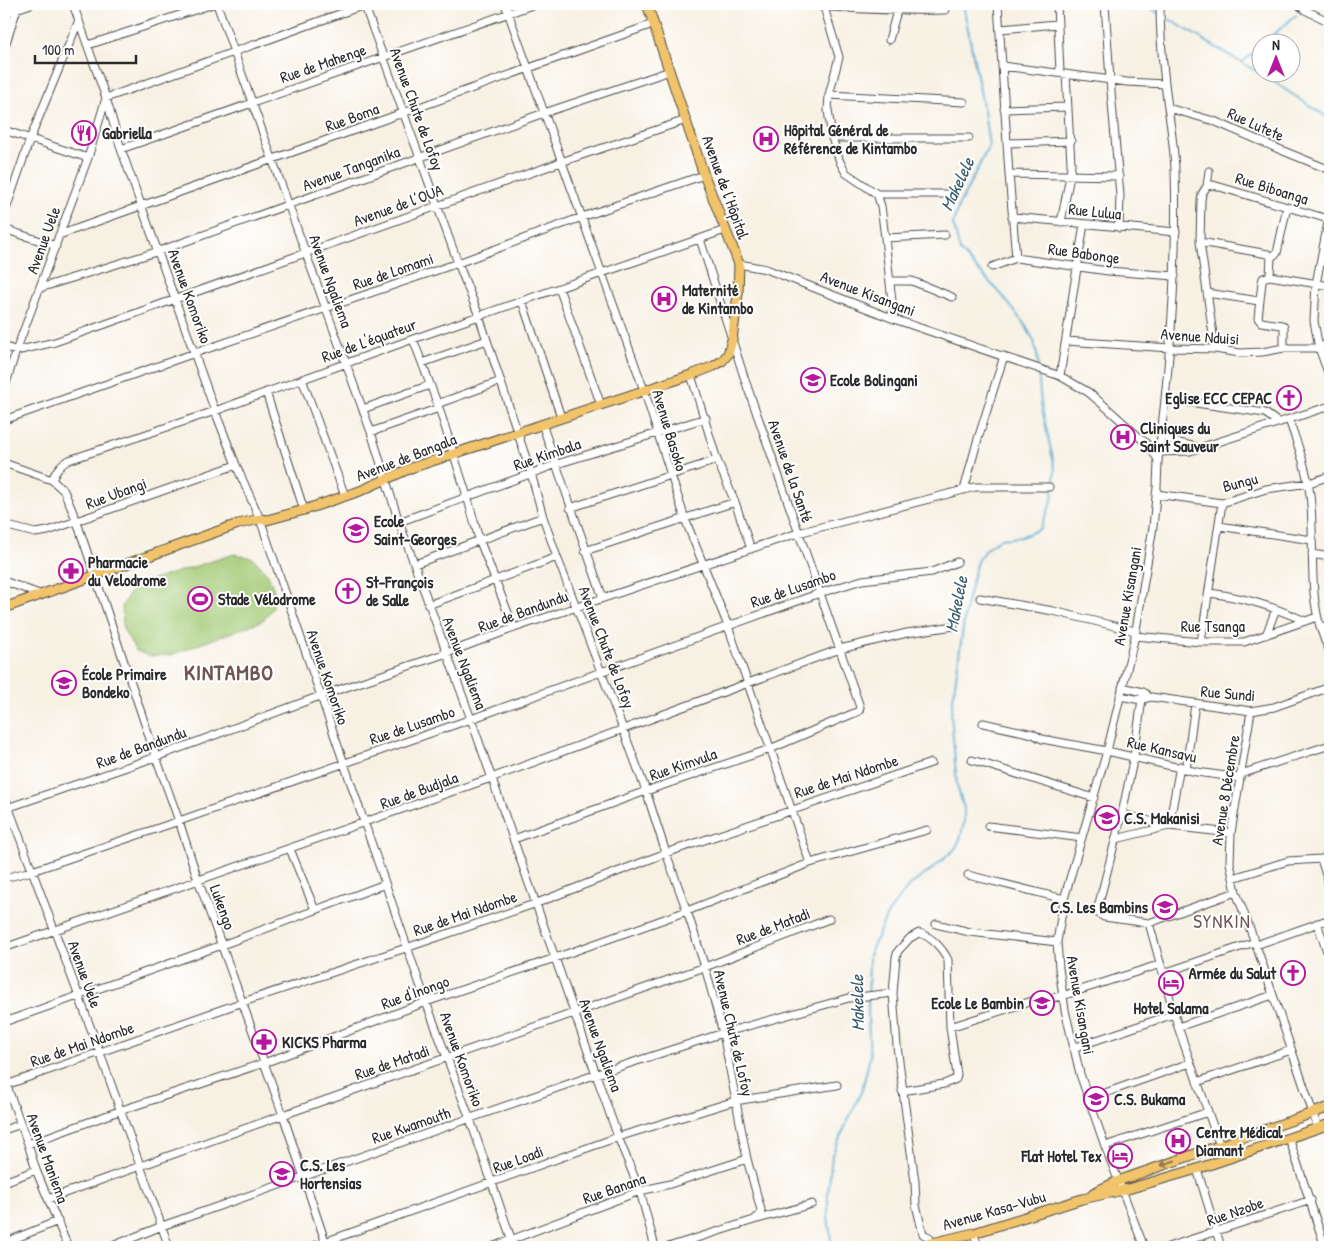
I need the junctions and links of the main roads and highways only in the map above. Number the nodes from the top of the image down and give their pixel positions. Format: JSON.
{"nodes":[{"id":1,"x":647,"y":4,"type":"edge"},
{"id":2,"x":739,"y":264,"type":"joint"},
{"id":3,"x":4,"y":608,"type":"edge"},
{"id":4,"x":1330,"y":1107,"type":"edge"},
{"id":5,"x":1330,"y":1124,"type":"edge"},
{"id":6,"x":1082,"y":1199,"type":"junction"},
{"id":7,"x":915,"y":1247,"type":"edge"}],
"edges":[{"from":1,"to":2,"type":"main road","name":"Avenue de l’Hôpital"},
{"from":2,"to":3,"type":"main road","name":"Avenue de Bangala"},
{"from":4,"to":6,"type":"main road","name":"Avenue Kasa-Vubu","one_way":true},
{"from":5,"to":6,"type":"main road","name":"Avenue Kasa-Vubu"},
{"from":6,"to":7,"type":"main road","name":"Avenue Kasa-Vubu"}]}
